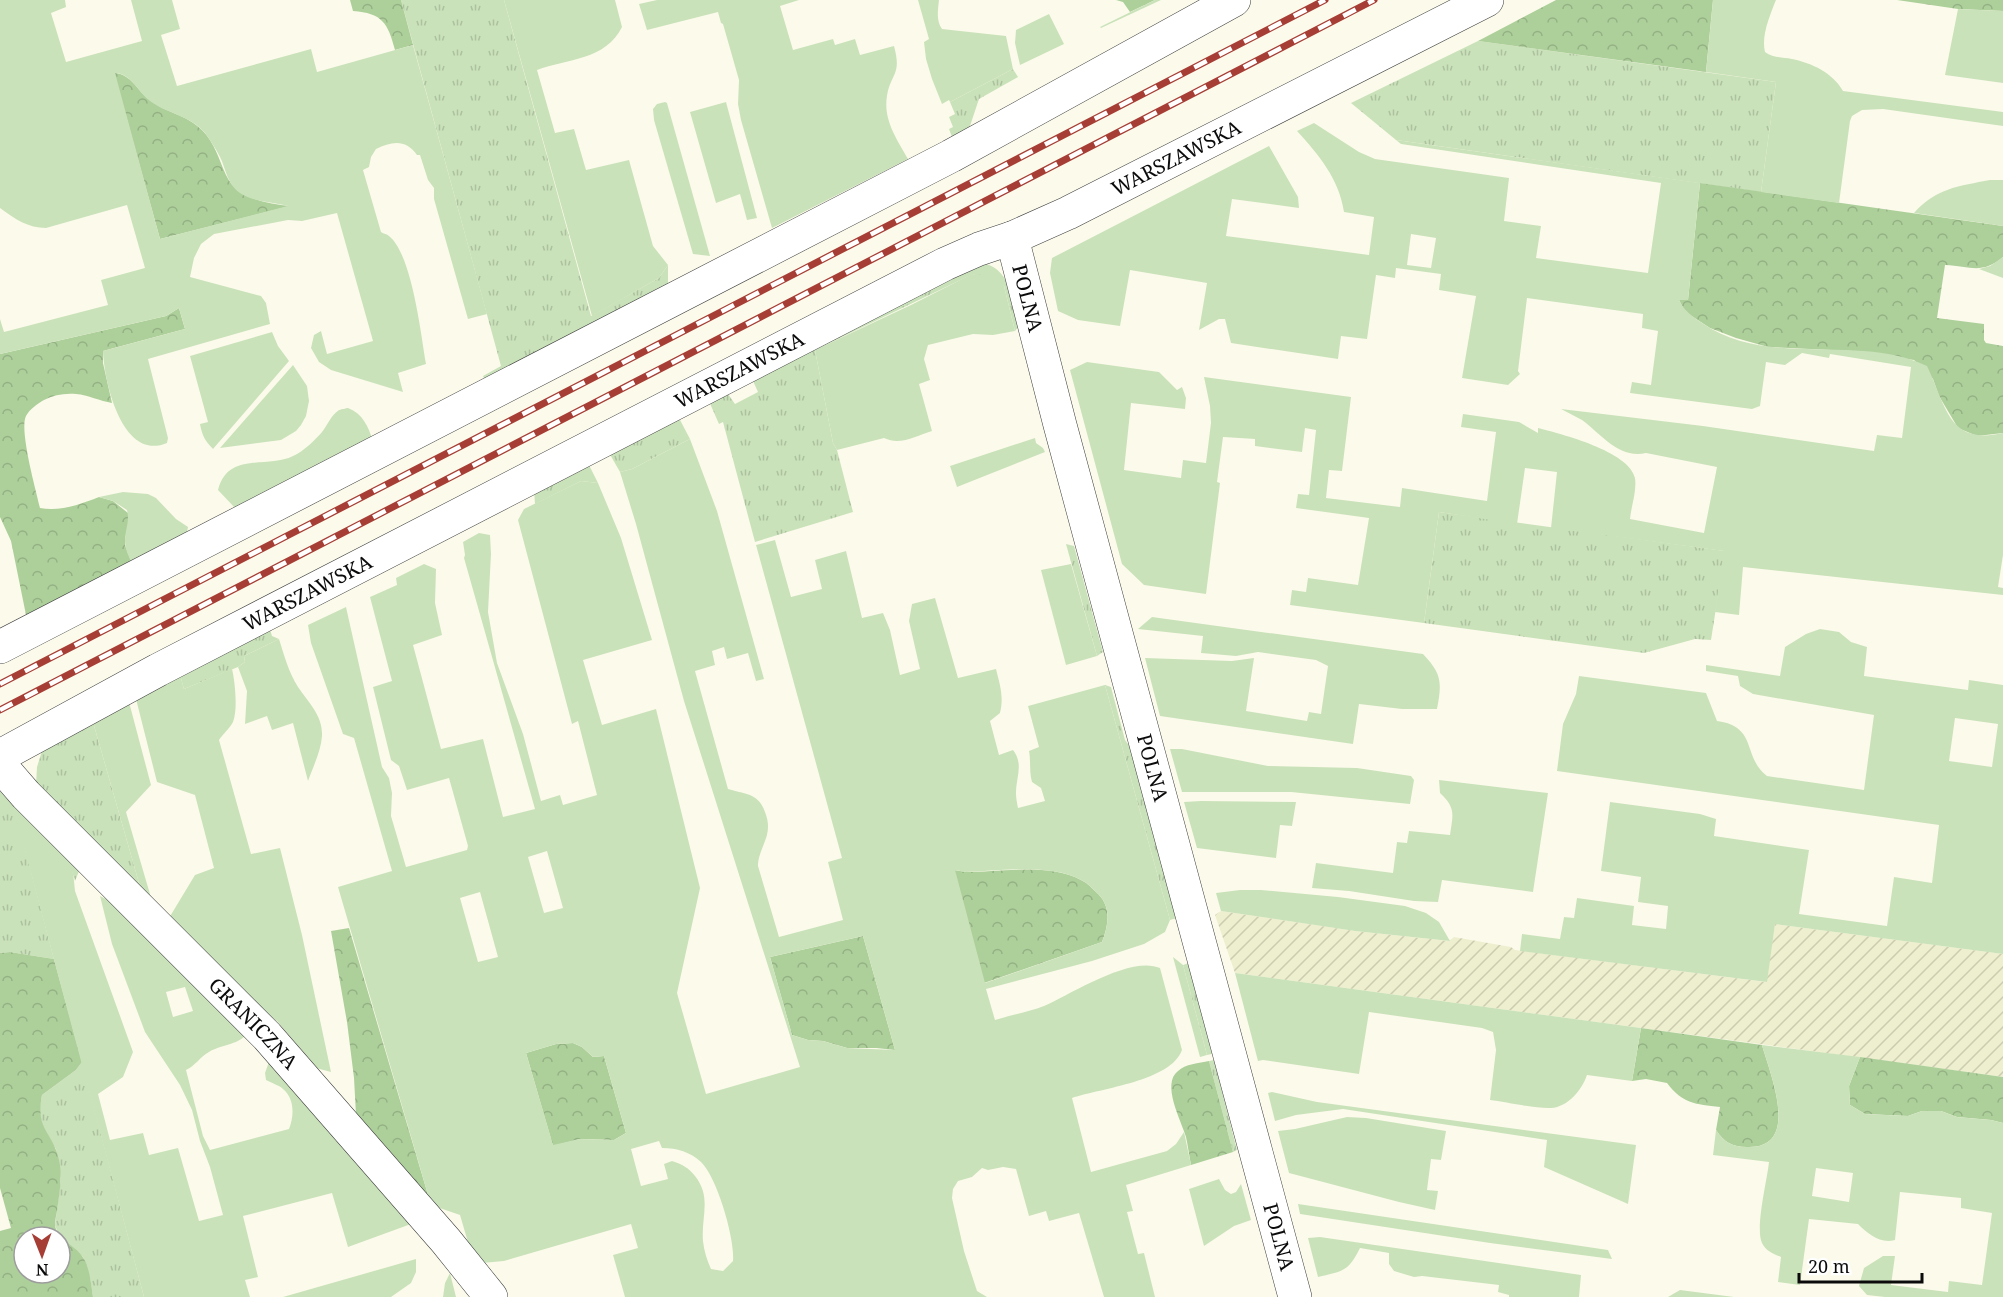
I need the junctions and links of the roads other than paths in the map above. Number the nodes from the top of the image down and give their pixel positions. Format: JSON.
{"nodes":[{"id":1,"x":1234,"y":0,"type":"edge"},
{"id":2,"x":1487,"y":0,"type":"edge"},
{"id":3,"x":1012,"y":238,"type":"junction"},
{"id":4,"x":0,"y":647,"type":"edge"},
{"id":5,"x":0,"y":756,"type":"edge"},
{"id":6,"x":0,"y":765,"type":"edge"},
{"id":7,"x":491,"y":1297,"type":"edge"},
{"id":8,"x":1295,"y":1297,"type":"edge"}],
"edges":[{"from":1,"to":4,"type":"street"},
{"from":2,"to":3,"type":"street","name":"WARSZAWSKA"},
{"from":3,"to":5,"type":"street","name":"WARSZAWSKA"},
{"from":3,"to":8,"type":"street","name":"POLNA"},
{"from":6,"to":7,"type":"street","name":"GRANICZNA"}]}
